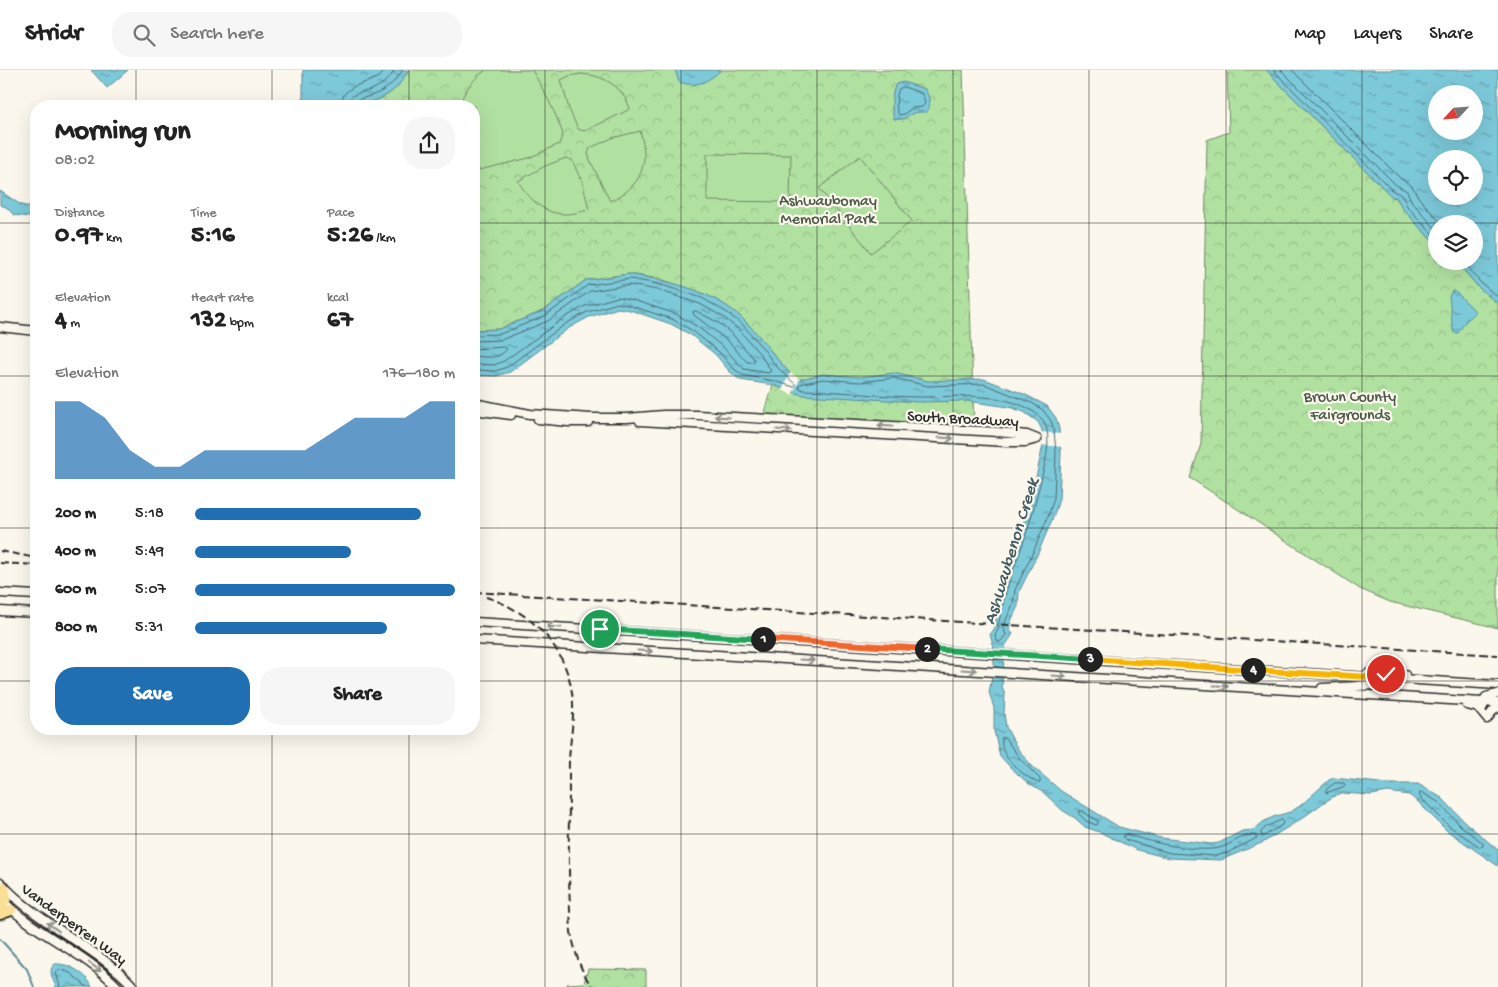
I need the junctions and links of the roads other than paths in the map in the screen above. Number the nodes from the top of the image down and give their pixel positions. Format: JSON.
{"nodes":[{"id":1,"x":0,"y":327,"type":"edge"},
{"id":2,"x":30,"y":330,"type":"edge"},
{"id":3,"x":480,"y":404,"type":"edge"},
{"id":4,"x":480,"y":411,"type":"edge"},
{"id":5,"x":0,"y":593,"type":"edge"},
{"id":6,"x":30,"y":595,"type":"edge"},
{"id":7,"x":0,"y":611,"type":"edge"},
{"id":8,"x":30,"y":613,"type":"edge"},
{"id":9,"x":480,"y":622,"type":"edge"},
{"id":10,"x":480,"y":640,"type":"edge"},
{"id":11,"x":1387,"y":668,"type":"junction"},
{"id":12,"x":1358,"y":676,"type":"junction"},
{"id":13,"x":1386,"y":678,"type":"junction"},
{"id":14,"x":1498,"y":680,"type":"edge"},
{"id":15,"x":1498,"y":685,"type":"edge"},
{"id":16,"x":1310,"y":691,"type":"junction"},
{"id":17,"x":1326,"y":692,"type":"junction"},
{"id":18,"x":1498,"y":694,"type":"edge"},
{"id":19,"x":1484,"y":702,"type":"junction"},
{"id":20,"x":1498,"y":705,"type":"edge"},
{"id":21,"x":1484,"y":713,"type":"junction"},
{"id":22,"x":2,"y":884,"type":"edge"},
{"id":23,"x":4,"y":904,"type":"edge"},
{"id":24,"x":0,"y":914,"type":"edge"},
{"id":25,"x":118,"y":987,"type":"edge"},
{"id":26,"x":134,"y":987,"type":"edge"}],
"edges":[{"from":1,"to":2,"type":"main road"},
{"from":4,"to":3,"type":"main road","name":"South Broadway","one_way":true},
{"from":5,"to":6,"type":"main road"},
{"from":7,"to":8,"type":"main road"},
{"from":12,"to":9,"type":"main road","one_way":true},
{"from":10,"to":16,"type":"main road","one_way":true},
{"from":11,"to":12,"type":"main road"},
{"from":11,"to":13,"type":"main road"},
{"from":11,"to":14,"type":"main road"},
{"from":12,"to":13,"type":"main road"},
{"from":13,"to":15,"type":"main road"},
{"from":13,"to":16,"type":"main road"},
{"from":16,"to":17,"type":"main road"},
{"from":17,"to":19,"type":"main road"},
{"from":17,"to":21,"type":"main road"},
{"from":18,"to":19,"type":"main road"},
{"from":19,"to":20,"type":"main road"},
{"from":19,"to":21,"type":"main road"},
{"from":20,"to":21,"type":"main road"},
{"from":22,"to":23,"type":"highway"},
{"from":26,"to":22,"type":"main road","name":"Vanderperren Way","one_way":true},
{"from":23,"to":24,"type":"highway"},
{"from":23,"to":25,"type":"main road","name":"Vanderperren Way","one_way":true}]}
